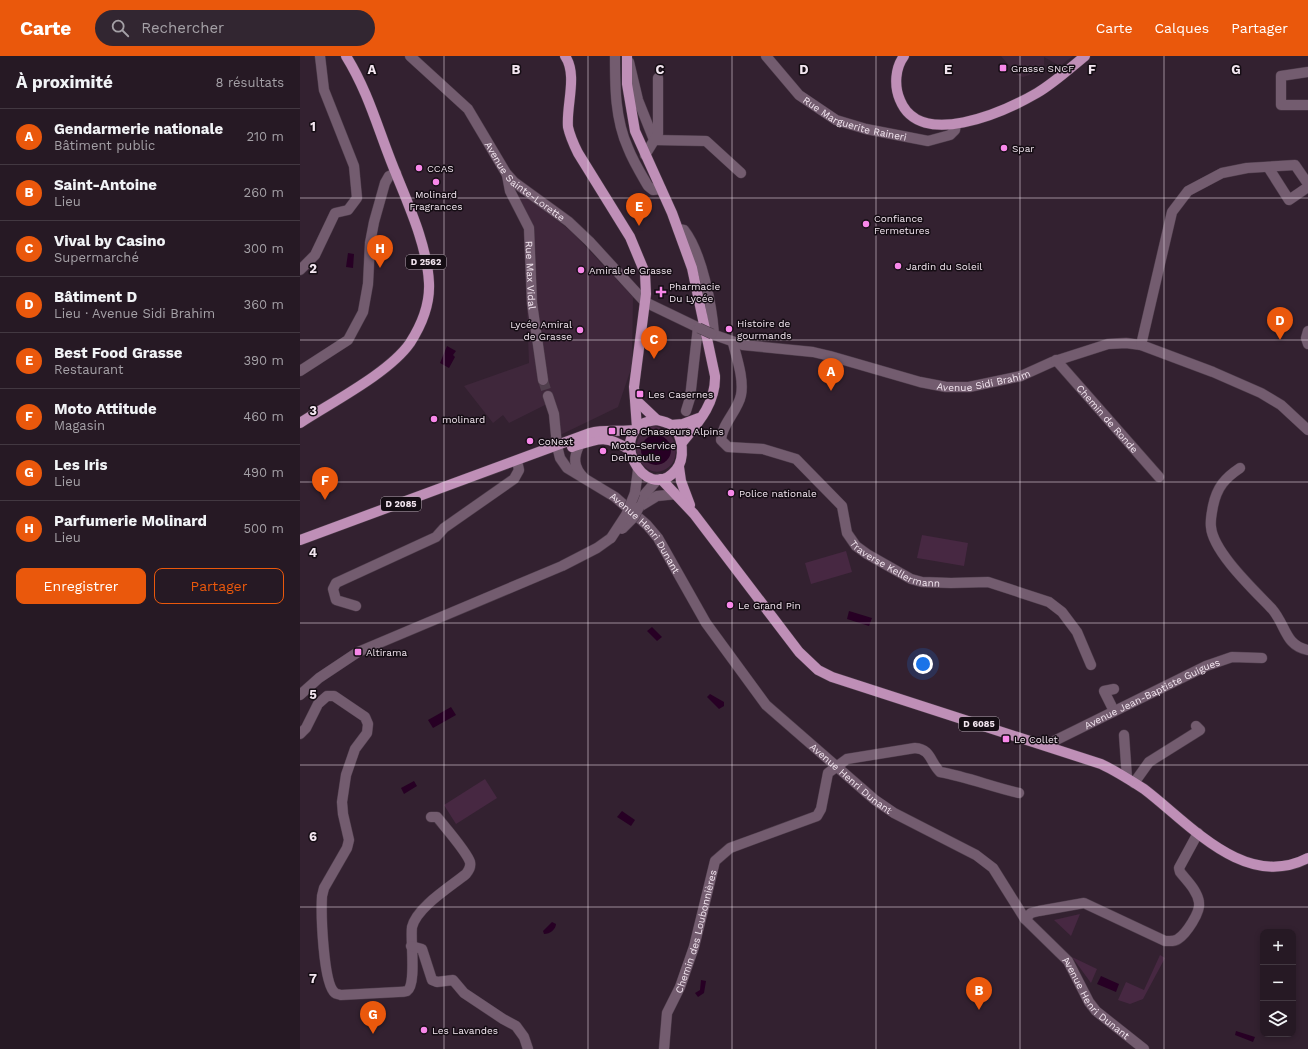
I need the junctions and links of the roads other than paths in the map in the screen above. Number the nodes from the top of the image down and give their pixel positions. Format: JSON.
{"nodes":[{"id":1,"x":320,"y":56,"type":"edge"},
{"id":2,"x":346,"y":56,"type":"edge"},
{"id":3,"x":410,"y":56,"type":"edge"},
{"id":4,"x":564,"y":56,"type":"edge"},
{"id":5,"x":615,"y":56,"type":"edge"},
{"id":6,"x":628,"y":56,"type":"edge"},
{"id":7,"x":766,"y":56,"type":"edge"},
{"id":8,"x":904,"y":56,"type":"edge"},
{"id":9,"x":1085,"y":56,"type":"edge"},
{"id":10,"x":1308,"y":72,"type":"edge"},
{"id":11,"x":658,"y":78,"type":"dead end"},
{"id":12,"x":1308,"y":105,"type":"edge"},
{"id":13,"x":956,"y":124,"type":"junction"},
{"id":14,"x":654,"y":140,"type":"junction"},
{"id":15,"x":645,"y":155,"type":"junction"},
{"id":16,"x":1268,"y":167,"type":"junction"},
{"id":17,"x":396,"y":173,"type":"junction"},
{"id":18,"x":506,"y":173,"type":"junction"},
{"id":19,"x":741,"y":173,"type":"dead end"},
{"id":20,"x":1308,"y":185,"type":"edge"},
{"id":21,"x":660,"y":189,"type":"junction"},
{"id":22,"x":678,"y":229,"type":"junction"},
{"id":23,"x":300,"y":270,"type":"edge"},
{"id":24,"x":645,"y":302,"type":"junction"},
{"id":25,"x":697,"y":330,"type":"junction"},
{"id":26,"x":1308,"y":331,"type":"edge"},
{"id":27,"x":713,"y":334,"type":"junction"},
{"id":28,"x":733,"y":343,"type":"junction"},
{"id":29,"x":1308,"y":344,"type":"edge"},
{"id":30,"x":1141,"y":345,"type":"junction"},
{"id":31,"x":1056,"y":360,"type":"junction"},
{"id":32,"x":300,"y":371,"type":"edge"},
{"id":33,"x":543,"y":380,"type":"tunnel mouth"},
{"id":34,"x":548,"y":396,"type":"tunnel mouth"},
{"id":35,"x":635,"y":396,"type":"junction"},
{"id":36,"x":686,"y":412,"type":"dead end"},
{"id":37,"x":699,"y":418,"type":"junction"},
{"id":38,"x":657,"y":420,"type":"junction"},
{"id":39,"x":300,"y":423,"type":"edge"},
{"id":40,"x":671,"y":425,"type":"junction"},
{"id":41,"x":636,"y":429,"type":"junction"},
{"id":42,"x":1308,"y":430,"type":"edge"},
{"id":43,"x":580,"y":444,"type":"junction"},
{"id":44,"x":681,"y":444,"type":"junction"},
{"id":45,"x":558,"y":449,"type":"junction"},
{"id":46,"x":630,"y":450,"type":"junction"},
{"id":47,"x":517,"y":461,"type":"junction"},
{"id":48,"x":679,"y":466,"type":"junction"},
{"id":49,"x":1240,"y":468,"type":"dead end"},
{"id":50,"x":638,"y":470,"type":"junction"},
{"id":51,"x":1159,"y":477,"type":"dead end"},
{"id":52,"x":584,"y":478,"type":"junction"},
{"id":53,"x":659,"y":479,"type":"junction"},
{"id":54,"x":677,"y":494,"type":"junction"},
{"id":55,"x":643,"y":496,"type":"junction"},
{"id":56,"x":694,"y":514,"type":"junction"},
{"id":57,"x":611,"y":538,"type":"junction"},
{"id":58,"x":300,"y":540,"type":"edge"},
{"id":59,"x":356,"y":606,"type":"dead end"},
{"id":60,"x":1308,"y":650,"type":"edge"},
{"id":61,"x":1262,"y":658,"type":"dead end"},
{"id":62,"x":1091,"y":665,"type":"dead end"},
{"id":63,"x":1114,"y":689,"type":"dead end"},
{"id":64,"x":300,"y":696,"type":"edge"},
{"id":65,"x":1114,"y":711,"type":"junction"},
{"id":66,"x":1196,"y":726,"type":"dead end"},
{"id":67,"x":300,"y":734,"type":"edge"},
{"id":68,"x":1124,"y":734,"type":"dead end"},
{"id":69,"x":1046,"y":745,"type":"junction"},
{"id":70,"x":837,"y":766,"type":"junction"},
{"id":71,"x":1130,"y":780,"type":"junction"},
{"id":72,"x":1019,"y":793,"type":"dead end"},
{"id":73,"x":431,"y":817,"type":"dead end"},
{"id":74,"x":1198,"y":833,"type":"junction"},
{"id":75,"x":1308,"y":858,"type":"edge"},
{"id":76,"x":1025,"y":919,"type":"junction"},
{"id":77,"x":412,"y":946,"type":"junction"},
{"id":78,"x":528,"y":1049,"type":"edge"},
{"id":79,"x":664,"y":1049,"type":"edge"},
{"id":80,"x":1144,"y":1049,"type":"edge"}],
"edges":[{"from":1,"to":23,"type":"street"},
{"from":2,"to":17,"type":"main road","number":"D 2562"},
{"from":3,"to":18,"type":"street","name":"Avenue Sainte-Lorette"},
{"from":4,"to":24,"type":"main road"},
{"from":5,"to":21,"type":"street"},
{"from":6,"to":14,"type":"street"},
{"from":6,"to":15,"type":"main road"},
{"from":7,"to":13,"type":"street","name":"Rue Marguerite Raineri"},
{"from":8,"to":13,"type":"main road"},
{"from":9,"to":13,"type":"main road"},
{"from":10,"to":12,"type":"street"},
{"from":11,"to":14,"type":"street"},
{"from":14,"to":15,"type":"street"},
{"from":14,"to":19,"type":"street"},
{"from":15,"to":21,"type":"main road"},
{"from":16,"to":20,"type":"street"},
{"from":16,"to":20,"type":"street"},
{"from":16,"to":30,"type":"street"},
{"from":17,"to":32,"type":"street"},
{"from":17,"to":39,"type":"main road","number":"D 2562"},
{"from":18,"to":24,"type":"street","name":"Avenue Sainte-Lorette"},
{"from":18,"to":33,"type":"street","name":"Rue Max Vidal"},
{"from":21,"to":22,"type":"main road"},
{"from":22,"to":27,"type":"street"},
{"from":22,"to":37,"type":"main road"},
{"from":24,"to":25,"type":"street","name":"Avenue Sidi Brahim"},
{"from":24,"to":35,"type":"main road"},
{"from":25,"to":27,"type":"street","name":"Avenue Sidi Brahim","bridge":true},
{"from":25,"to":36,"type":"street"},
{"from":26,"to":29,"type":"street"},
{"from":27,"to":28,"type":"street","name":"Avenue Sidi Brahim"},
{"from":28,"to":31,"type":"street","name":"Avenue Sidi Brahim"},
{"from":28,"to":62,"type":"street","name":"Traverse Kellermann"},
{"from":30,"to":31,"type":"street","name":"Avenue Sidi Brahim"},
{"from":30,"to":42,"type":"street","name":"Avenue Sidi Brahim"},
{"from":31,"to":51,"type":"street","name":"Chemin de Ronde"},
{"from":34,"to":45,"type":"street"},
{"from":35,"to":38,"type":"main road"},
{"from":35,"to":41,"type":"main road"},
{"from":37,"to":40,"type":"main road"},
{"from":37,"to":44,"type":"main road"},
{"from":38,"to":40,"type":"main road"},
{"from":38,"to":41,"type":"main road"},
{"from":40,"to":44,"type":"main road"},
{"from":41,"to":45,"type":"main road","number":"D 2085"},
{"from":41,"to":46,"type":"main road"},
{"from":43,"to":45,"type":"main road","number":"D 2085"},
{"from":43,"to":46,"type":"main road","number":"D 2085"},
{"from":43,"to":52,"type":"street"},
{"from":44,"to":48,"type":"main road"},
{"from":45,"to":47,"type":"main road","number":"D 2085"},
{"from":45,"to":52,"type":"street","name":"Avenue Henri Dunant"},
{"from":46,"to":50,"type":"main road"},
{"from":47,"to":58,"type":"main road","number":"D 2085"},
{"from":47,"to":59,"type":"street"},
{"from":48,"to":53,"type":"main road"},
{"from":48,"to":56,"type":"main road","number":"D 6085"},
{"from":49,"to":60,"type":"street"},
{"from":50,"to":53,"type":"main road"},
{"from":50,"to":55,"type":"street"},
{"from":52,"to":70,"type":"street","name":"Avenue Henri Dunant"},
{"from":53,"to":54,"type":"main road","number":"D 6085"},
{"from":53,"to":55,"type":"street"},
{"from":54,"to":55,"type":"street"},
{"from":54,"to":56,"type":"main road","number":"D 6085"},
{"from":55,"to":57,"type":"street","bridge":true},
{"from":55,"to":57,"type":"street","bridge":true},
{"from":56,"to":69,"type":"main road","number":"D 6085"},
{"from":57,"to":64,"type":"street"},
{"from":61,"to":65,"type":"street","name":"Avenue Jean-Baptiste Guigues"},
{"from":63,"to":65,"type":"street"},
{"from":65,"to":69,"type":"street","name":"Avenue Jean-Baptiste Guigues"},
{"from":66,"to":71,"type":"street"},
{"from":67,"to":77,"type":"street"},
{"from":68,"to":71,"type":"street"},
{"from":69,"to":71,"type":"main road","number":"D 6085"},
{"from":70,"to":72,"type":"street"},
{"from":70,"to":76,"type":"street","name":"Avenue Henri Dunant"},
{"from":70,"to":79,"type":"street","name":"Chemin des Loubonnières"},
{"from":71,"to":74,"type":"main road","number":"D 6085"},
{"from":73,"to":77,"type":"street"},
{"from":74,"to":75,"type":"main road","number":"D 6085"},
{"from":74,"to":76,"type":"street"},
{"from":76,"to":80,"type":"street","name":"Avenue Henri Dunant"},
{"from":77,"to":78,"type":"street"}]}
